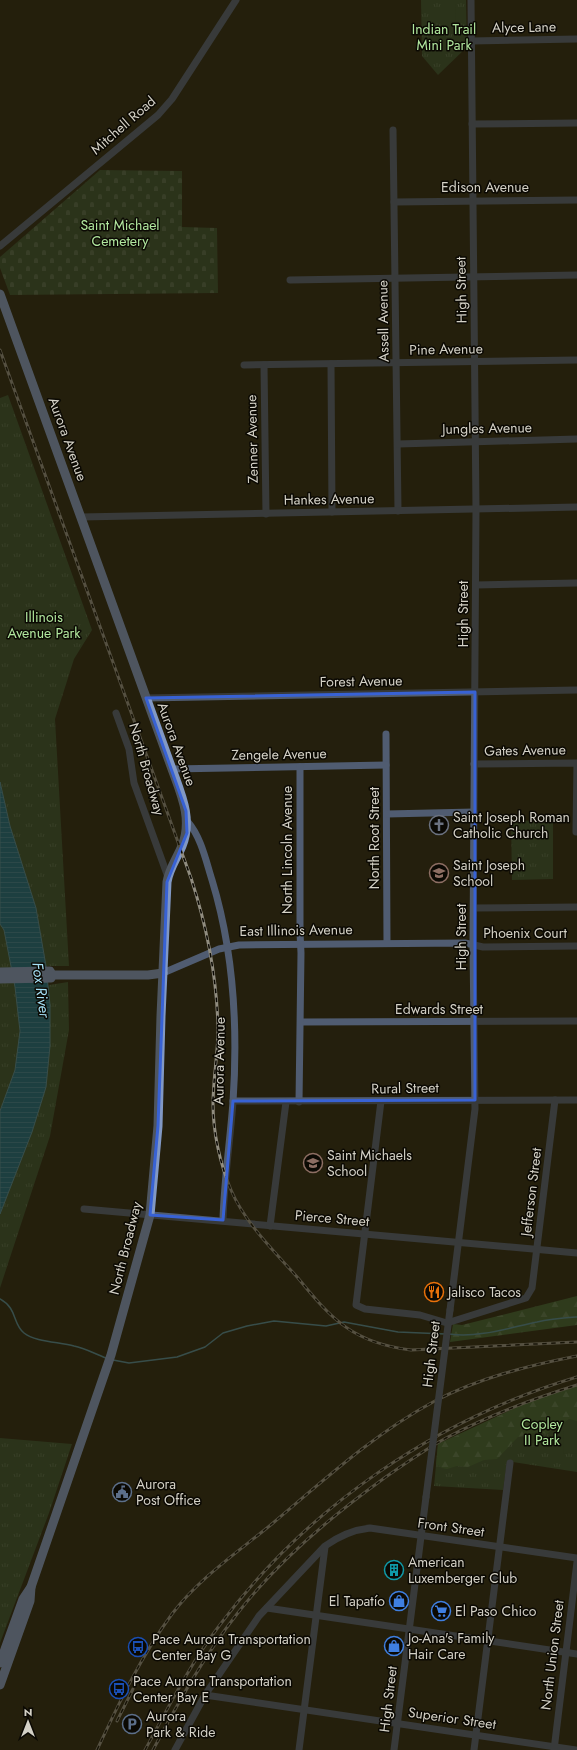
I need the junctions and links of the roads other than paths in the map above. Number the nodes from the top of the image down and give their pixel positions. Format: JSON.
{"nodes":[{"id":1,"x":236,"y":0,"type":"edge"},
{"id":2,"x":471,"y":0,"type":"edge"},
{"id":3,"x":577,"y":39,"type":"edge"},
{"id":4,"x":471,"y":41,"type":"junction"},
{"id":5,"x":577,"y":123,"type":"edge"},
{"id":6,"x":472,"y":124,"type":"junction"},
{"id":7,"x":393,"y":130,"type":"dead end"},
{"id":8,"x":473,"y":200,"type":"junction"},
{"id":9,"x":577,"y":200,"type":"edge"},
{"id":10,"x":394,"y":202,"type":"junction"},
{"id":11,"x":0,"y":246,"type":"edge"},
{"id":12,"x":577,"y":275,"type":"edge"},
{"id":13,"x":474,"y":277,"type":"junction"},
{"id":14,"x":396,"y":278,"type":"junction"},
{"id":15,"x":290,"y":280,"type":"dead end"},
{"id":16,"x":0,"y":294,"type":"edge"},
{"id":17,"x":577,"y":360,"type":"edge"},
{"id":18,"x":475,"y":361,"type":"junction"},
{"id":19,"x":397,"y":363,"type":"junction"},
{"id":20,"x":331,"y":364,"type":"junction"},
{"id":21,"x":244,"y":365,"type":"dead end"},
{"id":22,"x":264,"y":365,"type":"junction"},
{"id":23,"x":577,"y":439,"type":"edge"},
{"id":24,"x":475,"y":442,"type":"junction"},
{"id":25,"x":398,"y":444,"type":"junction"},
{"id":26,"x":577,"y":507,"type":"edge"},
{"id":27,"x":476,"y":509,"type":"junction"},
{"id":28,"x":398,"y":511,"type":"junction"},
{"id":29,"x":332,"y":512,"type":"junction"},
{"id":30,"x":266,"y":514,"type":"junction"},
{"id":31,"x":81,"y":517,"type":"junction"},
{"id":32,"x":577,"y":583,"type":"edge"},
{"id":33,"x":476,"y":585,"type":"junction"},
{"id":34,"x":577,"y":690,"type":"edge"},
{"id":35,"x":475,"y":692,"type":"junction"},
{"id":36,"x":146,"y":698,"type":"junction"},
{"id":37,"x":116,"y":713,"type":"dead end"},
{"id":38,"x":386,"y":734,"type":"dead end"},
{"id":39,"x":577,"y":762,"type":"edge"},
{"id":40,"x":474,"y":764,"type":"junction"},
{"id":41,"x":386,"y":765,"type":"junction"},
{"id":42,"x":300,"y":767,"type":"junction"},
{"id":43,"x":172,"y":768,"type":"junction"},
{"id":44,"x":474,"y":812,"type":"junction"},
{"id":45,"x":387,"y":814,"type":"junction"},
{"id":46,"x":188,"y":822,"type":"junction"},
{"id":47,"x":576,"y":832,"type":"edge"},
{"id":48,"x":168,"y":877,"type":"junction"},
{"id":49,"x":577,"y":907,"type":"edge"},
{"id":50,"x":474,"y":908,"type":"junction"},
{"id":51,"x":387,"y":943,"type":"junction"},
{"id":52,"x":300,"y":944,"type":"junction"},
{"id":53,"x":473,"y":945,"type":"junction"},
{"id":54,"x":577,"y":946,"type":"edge"},
{"id":55,"x":228,"y":947,"type":"junction"},
{"id":56,"x":0,"y":972,"type":"edge"},
{"id":57,"x":163,"y":973,"type":"junction"},
{"id":58,"x":10,"y":975,"type":"junction"},
{"id":59,"x":0,"y":979,"type":"edge"},
{"id":60,"x":577,"y":1021,"type":"edge"},
{"id":61,"x":301,"y":1022,"type":"junction"},
{"id":62,"x":475,"y":1022,"type":"junction"},
{"id":63,"x":475,"y":1100,"type":"junction"},
{"id":64,"x":555,"y":1100,"type":"junction"},
{"id":65,"x":577,"y":1100,"type":"edge"},
{"id":66,"x":233,"y":1101,"type":"junction"},
{"id":67,"x":381,"y":1101,"type":"junction"},
{"id":68,"x":286,"y":1102,"type":"junction"},
{"id":69,"x":299,"y":1102,"type":"junction"},
{"id":70,"x":84,"y":1209,"type":"dead end"},
{"id":71,"x":150,"y":1215,"type":"junction"},
{"id":72,"x":223,"y":1220,"type":"junction"},
{"id":73,"x":270,"y":1226,"type":"junction"},
{"id":74,"x":364,"y":1233,"type":"junction"},
{"id":75,"x":458,"y":1242,"type":"junction"},
{"id":76,"x":537,"y":1249,"type":"junction"},
{"id":77,"x":577,"y":1253,"type":"edge"},
{"id":78,"x":510,"y":1462,"type":"dead end"},
{"id":79,"x":421,"y":1536,"type":"junction"},
{"id":80,"x":325,"y":1546,"type":"junction"},
{"id":81,"x":500,"y":1547,"type":"junction"},
{"id":82,"x":577,"y":1558,"type":"edge"},
{"id":83,"x":577,"y":1562,"type":"edge"},
{"id":84,"x":31,"y":1587,"type":"junction"},
{"id":85,"x":267,"y":1608,"type":"junction"},
{"id":86,"x":316,"y":1616,"type":"junction"},
{"id":87,"x":410,"y":1630,"type":"junction"},
{"id":88,"x":488,"y":1641,"type":"junction"},
{"id":89,"x":566,"y":1653,"type":"junction"},
{"id":90,"x":577,"y":1654,"type":"edge"},
{"id":91,"x":0,"y":1663,"type":"edge"},
{"id":92,"x":0,"y":1685,"type":"edge"},
{"id":93,"x":205,"y":1695,"type":"junction"},
{"id":94,"x":304,"y":1710,"type":"junction"},
{"id":95,"x":398,"y":1723,"type":"junction"},
{"id":96,"x":476,"y":1735,"type":"junction"},
{"id":97,"x":554,"y":1748,"type":"edge"},
{"id":98,"x":176,"y":1750,"type":"edge"},
{"id":99,"x":299,"y":1750,"type":"edge"},
{"id":100,"x":394,"y":1750,"type":"edge"},
{"id":101,"x":474,"y":1750,"type":"edge"},
{"id":102,"x":576,"y":1750,"type":"edge"}],
"edges":[{"from":1,"to":11,"type":"street","name":"Mitchell Road"},
{"from":2,"to":4,"type":"street","name":"High Street"},
{"from":3,"to":4,"type":"street","name":"Alyce Lane"},
{"from":4,"to":6,"type":"street","name":"High Street"},
{"from":5,"to":6,"type":"street"},
{"from":6,"to":8,"type":"street","name":"High Street"},
{"from":7,"to":10,"type":"street","name":"Assell Avenue"},
{"from":8,"to":9,"type":"street","name":"Edison Avenue"},
{"from":8,"to":10,"type":"street","name":"Edison Avenue"},
{"from":8,"to":13,"type":"street","name":"High Street"},
{"from":10,"to":14,"type":"street","name":"Assell Avenue"},
{"from":12,"to":13,"type":"street"},
{"from":13,"to":14,"type":"street"},
{"from":13,"to":18,"type":"street","name":"High Street"},
{"from":14,"to":15,"type":"street"},
{"from":14,"to":19,"type":"street","name":"Assell Avenue"},
{"from":16,"to":31,"type":"main road","name":"Aurora Avenue"},
{"from":17,"to":18,"type":"street","name":"Pine Avenue"},
{"from":18,"to":19,"type":"street","name":"Pine Avenue"},
{"from":18,"to":24,"type":"street","name":"High Street"},
{"from":19,"to":20,"type":"street","name":"Pine Avenue"},
{"from":19,"to":25,"type":"street","name":"Assell Avenue"},
{"from":20,"to":22,"type":"street","name":"Pine Avenue"},
{"from":20,"to":29,"type":"street"},
{"from":21,"to":22,"type":"street","name":"Pine Avenue"},
{"from":22,"to":30,"type":"street","name":"Zenner Avenue"},
{"from":23,"to":24,"type":"street","name":"Jungles Avenue"},
{"from":24,"to":25,"type":"street","name":"Jungles Avenue"},
{"from":24,"to":27,"type":"street","name":"High Street"},
{"from":25,"to":28,"type":"street","name":"Assell Avenue"},
{"from":26,"to":27,"type":"street","name":"Hankes Avenue"},
{"from":27,"to":28,"type":"street","name":"Hankes Avenue"},
{"from":27,"to":33,"type":"street","name":"High Street"},
{"from":28,"to":29,"type":"street","name":"Hankes Avenue"},
{"from":29,"to":30,"type":"street","name":"Hankes Avenue"},
{"from":30,"to":31,"type":"street","name":"Hankes Avenue"},
{"from":31,"to":36,"type":"main road","name":"Aurora Avenue"},
{"from":32,"to":33,"type":"street"},
{"from":33,"to":35,"type":"street","name":"High Street"},
{"from":34,"to":35,"type":"street","name":"Forest Avenue"},
{"from":35,"to":36,"type":"street","name":"Forest Avenue"},
{"from":35,"to":40,"type":"street","name":"High Street"},
{"from":36,"to":43,"type":"main road","name":"Aurora Avenue"},
{"from":37,"to":48,"type":"street","name":"North Broadway"},
{"from":38,"to":41,"type":"street","name":"North Root Street"},
{"from":39,"to":40,"type":"street","name":"Gates Avenue"},
{"from":39,"to":47,"type":"street"},
{"from":40,"to":44,"type":"street","name":"High Street"},
{"from":41,"to":42,"type":"street","name":"Zengele Avenue"},
{"from":41,"to":45,"type":"street","name":"North Root Street"},
{"from":42,"to":43,"type":"street","name":"Zengele Avenue"},
{"from":42,"to":52,"type":"street","name":"North Lincoln Avenue"},
{"from":43,"to":46,"type":"main road","name":"Aurora Avenue"},
{"from":44,"to":45,"type":"street"},
{"from":44,"to":50,"type":"street","name":"High Street"},
{"from":45,"to":51,"type":"street","name":"North Root Street"},
{"from":46,"to":48,"type":"main road","name":"North Broadway"},
{"from":46,"to":55,"type":"street","name":"Aurora Avenue"},
{"from":48,"to":57,"type":"main road","name":"North Broadway"},
{"from":49,"to":50,"type":"street"},
{"from":50,"to":53,"type":"street","name":"High Street"},
{"from":51,"to":52,"type":"street","name":"East Illinois Avenue"},
{"from":51,"to":53,"type":"street","name":"East Illinois Avenue"},
{"from":52,"to":55,"type":"street","name":"East Illinois Avenue"},
{"from":52,"to":61,"type":"street","name":"North Lincoln Avenue"},
{"from":53,"to":54,"type":"street","name":"Phoenix Court"},
{"from":53,"to":62,"type":"street","name":"High Street"},
{"from":55,"to":57,"type":"street","name":"East Illinois Avenue"},
{"from":55,"to":66,"type":"street","name":"Aurora Avenue"},
{"from":56,"to":58,"type":"main road"},
{"from":57,"to":58,"type":"main road","name":"East Illinois Avenue"},
{"from":57,"to":71,"type":"main road","name":"North Broadway"},
{"from":58,"to":59,"type":"main road"},
{"from":60,"to":62,"type":"street","name":"Edwards Street"},
{"from":61,"to":62,"type":"street","name":"Edwards Street"},
{"from":61,"to":69,"type":"street","name":"North Lincoln Avenue"},
{"from":62,"to":63,"type":"street","name":"High Street"},
{"from":63,"to":64,"type":"street","name":"Rural Street"},
{"from":63,"to":67,"type":"street","name":"Rural Street"},
{"from":63,"to":75,"type":"street","name":"High Street"},
{"from":64,"to":65,"type":"street","name":"Rural Street"},
{"from":64,"to":76,"type":"street","name":"Jefferson Street"},
{"from":66,"to":68,"type":"street","name":"Rural Street"},
{"from":66,"to":72,"type":"street","name":"Aurora Avenue"},
{"from":67,"to":69,"type":"street","name":"Rural Street"},
{"from":67,"to":74,"type":"street"},
{"from":68,"to":69,"type":"street","name":"Rural Street"},
{"from":68,"to":73,"type":"street"},
{"from":70,"to":71,"type":"street","name":"Pierce Street"},
{"from":71,"to":72,"type":"street","name":"Pierce Street"},
{"from":71,"to":84,"type":"main road","name":"North Broadway"},
{"from":72,"to":73,"type":"street","name":"Pierce Street"},
{"from":73,"to":74,"type":"street","name":"Pierce Street"},
{"from":74,"to":75,"type":"street","name":"Pierce Street"},
{"from":74,"to":76,"type":"street","name":"Jefferson Street"},
{"from":75,"to":76,"type":"street","name":"Pierce Street"},
{"from":75,"to":79,"type":"street","name":"High Street","bridge":true},
{"from":76,"to":77,"type":"street","name":"Pierce Street"},
{"from":78,"to":81,"type":"street"},
{"from":79,"to":80,"type":"street","name":"Front Street"},
{"from":79,"to":81,"type":"street","name":"Front Street"},
{"from":79,"to":87,"type":"street","name":"High Street"},
{"from":80,"to":85,"type":"street"},
{"from":80,"to":86,"type":"street"},
{"from":81,"to":82,"type":"street","name":"Front Street"},
{"from":81,"to":88,"type":"street"},
{"from":83,"to":89,"type":"street","name":"North Union Street"},
{"from":84,"to":91,"type":"main road","name":"North Broadway"},
{"from":84,"to":92,"type":"main road","name":"North Broadway"},
{"from":85,"to":86,"type":"street"},
{"from":85,"to":93,"type":"street"},
{"from":86,"to":87,"type":"street"},
{"from":86,"to":94,"type":"street"},
{"from":87,"to":88,"type":"street"},
{"from":87,"to":95,"type":"street","name":"High Street"},
{"from":88,"to":89,"type":"street"},
{"from":88,"to":96,"type":"street"},
{"from":89,"to":90,"type":"street"},
{"from":89,"to":97,"type":"street","name":"North Union Street"},
{"from":93,"to":94,"type":"street","name":"Superior Street"},
{"from":93,"to":98,"type":"street"},
{"from":94,"to":95,"type":"street","name":"Superior Street"},
{"from":94,"to":99,"type":"street"},
{"from":95,"to":96,"type":"street","name":"Superior Street"},
{"from":95,"to":100,"type":"street","name":"High Street"},
{"from":96,"to":97,"type":"street","name":"Superior Street"},
{"from":96,"to":101,"type":"street"},
{"from":97,"to":102,"type":"street","name":"Superior Street"}]}
